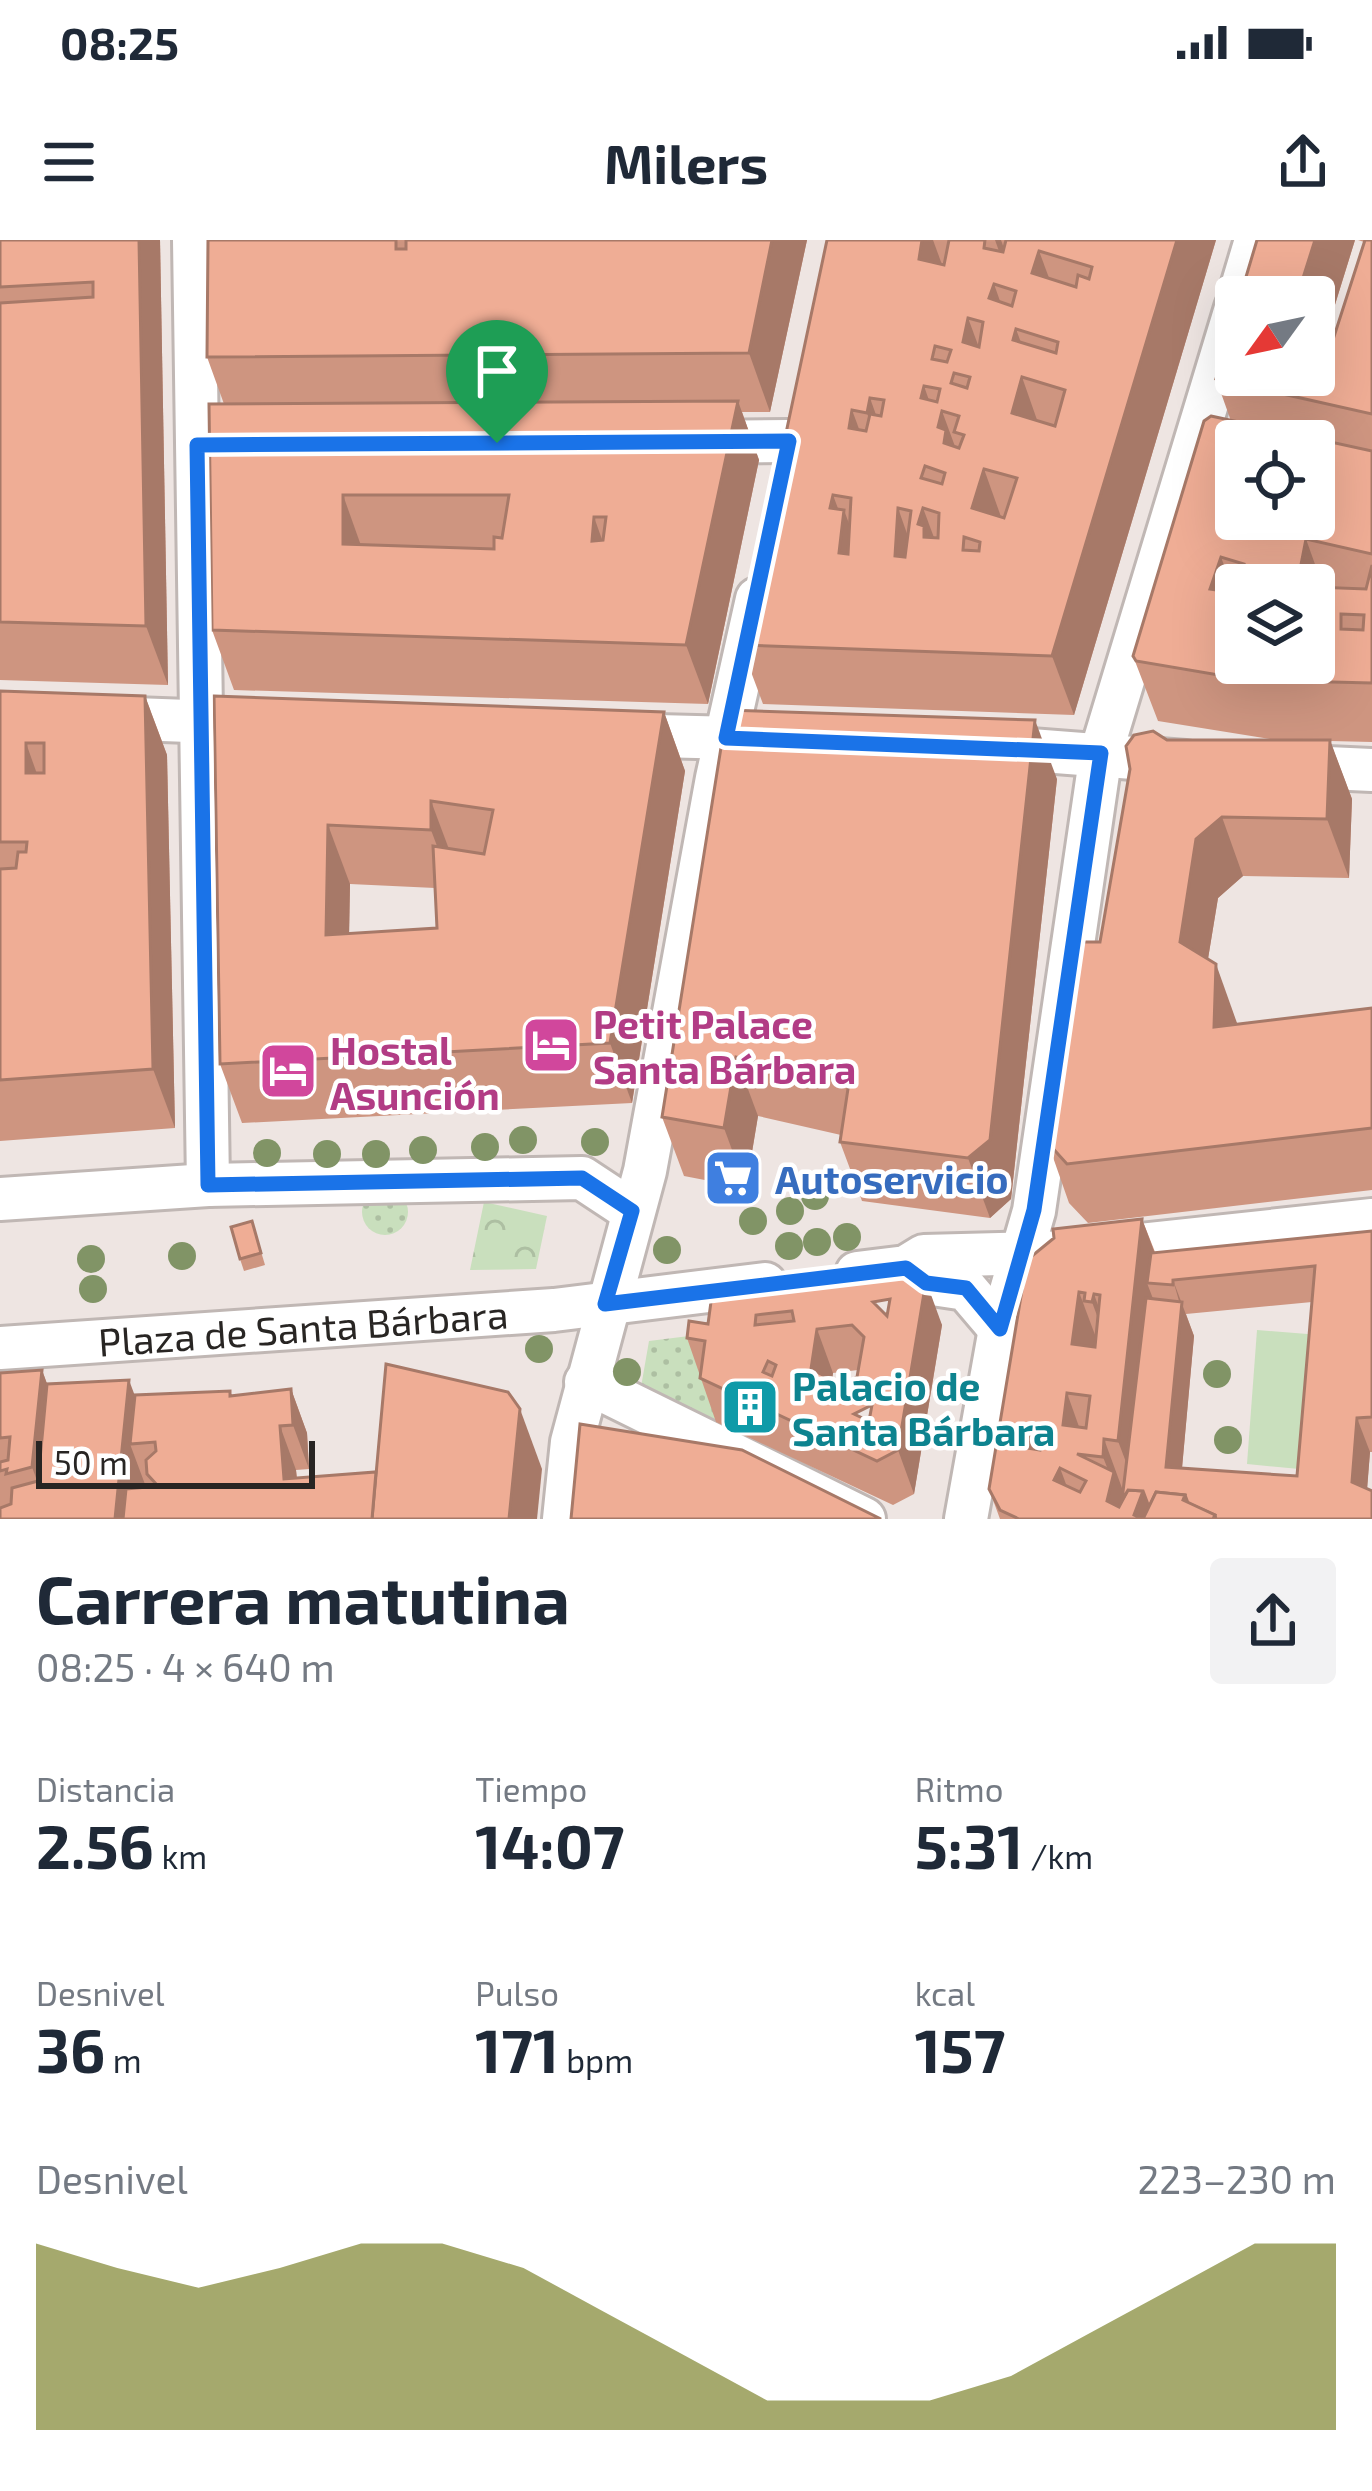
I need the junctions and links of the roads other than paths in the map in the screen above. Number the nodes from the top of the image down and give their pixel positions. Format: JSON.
{"nodes":[{"id":1,"x":194,"y":240,"type":"edge"},
{"id":2,"x":1256,"y":240,"type":"edge"},
{"id":3,"x":1245,"y":276,"type":"edge"},
{"id":4,"x":799,"y":396,"type":"edge"},
{"id":5,"x":789,"y":441,"type":"junction"},
{"id":6,"x":651,"y":442,"type":"edge"},
{"id":7,"x":248,"y":444,"type":"edge"},
{"id":8,"x":197,"y":445,"type":"junction"},
{"id":9,"x":1215,"y":449,"type":"edge"},
{"id":10,"x":780,"y":488,"type":"edge"},
{"id":11,"x":765,"y":557,"type":"edge"},
{"id":12,"x":0,"y":714,"type":"edge"},
{"id":13,"x":200,"y":722,"type":"junction"},
{"id":14,"x":321,"y":725,"type":"edge"},
{"id":15,"x":578,"y":734,"type":"edge"},
{"id":16,"x":726,"y":738,"type":"junction"},
{"id":17,"x":823,"y":741,"type":"edge"},
{"id":18,"x":941,"y":745,"type":"edge"},
{"id":19,"x":1101,"y":753,"type":"junction"},
{"id":20,"x":1372,"y":770,"type":"edge"},
{"id":21,"x":208,"y":1185,"type":"junction"},
{"id":22,"x":0,"y":1198,"type":"edge"},
{"id":23,"x":632,"y":1211,"type":"junction"},
{"id":24,"x":1372,"y":1220,"type":"edge"},
{"id":25,"x":1026,"y":1252,"type":"junction"},
{"id":26,"x":906,"y":1268,"type":"junction"},
{"id":27,"x":605,"y":1304,"type":"junction"},
{"id":28,"x":1000,"y":1329,"type":"junction"},
{"id":29,"x":0,"y":1348,"type":"edge"},
{"id":30,"x":586,"y":1382,"type":"junction"},
{"id":31,"x":564,"y":1519,"type":"edge"},
{"id":32,"x":864,"y":1519,"type":"edge"},
{"id":33,"x":966,"y":1519,"type":"edge"}],
"edges":[{"from":1,"to":8,"type":"street"},
{"from":2,"to":3,"type":"street"},
{"from":4,"to":5,"type":"street"},
{"from":5,"to":6,"type":"street"},
{"from":5,"to":10,"type":"street"},
{"from":7,"to":8,"type":"street"},
{"from":8,"to":13,"type":"street"},
{"from":9,"to":19,"type":"street"},
{"from":11,"to":16,"type":"street"},
{"from":12,"to":13,"type":"street"},
{"from":13,"to":14,"type":"street"},
{"from":13,"to":21,"type":"street"},
{"from":15,"to":16,"type":"street"},
{"from":16,"to":17,"type":"street"},
{"from":16,"to":23,"type":"street"},
{"from":18,"to":19,"type":"street"},
{"from":19,"to":20,"type":"street"},
{"from":19,"to":25,"type":"street"},
{"from":21,"to":22,"type":"street"},
{"from":21,"to":23,"type":"street"},
{"from":23,"to":27,"type":"street"},
{"from":24,"to":25,"type":"street","name":"Plaza de Santa Bárbara"},
{"from":25,"to":26,"type":"street","name":"Plaza de Santa Bárbara"},
{"from":25,"to":28,"type":"street"},
{"from":26,"to":27,"type":"street","name":"Plaza de Santa Bárbara"},
{"from":26,"to":28,"type":"street"},
{"from":27,"to":29,"type":"street","name":"Plaza de Santa Bárbara"},
{"from":27,"to":30,"type":"street"},
{"from":28,"to":33,"type":"street"},
{"from":30,"to":31,"type":"street"},
{"from":30,"to":32,"type":"street"}]}
